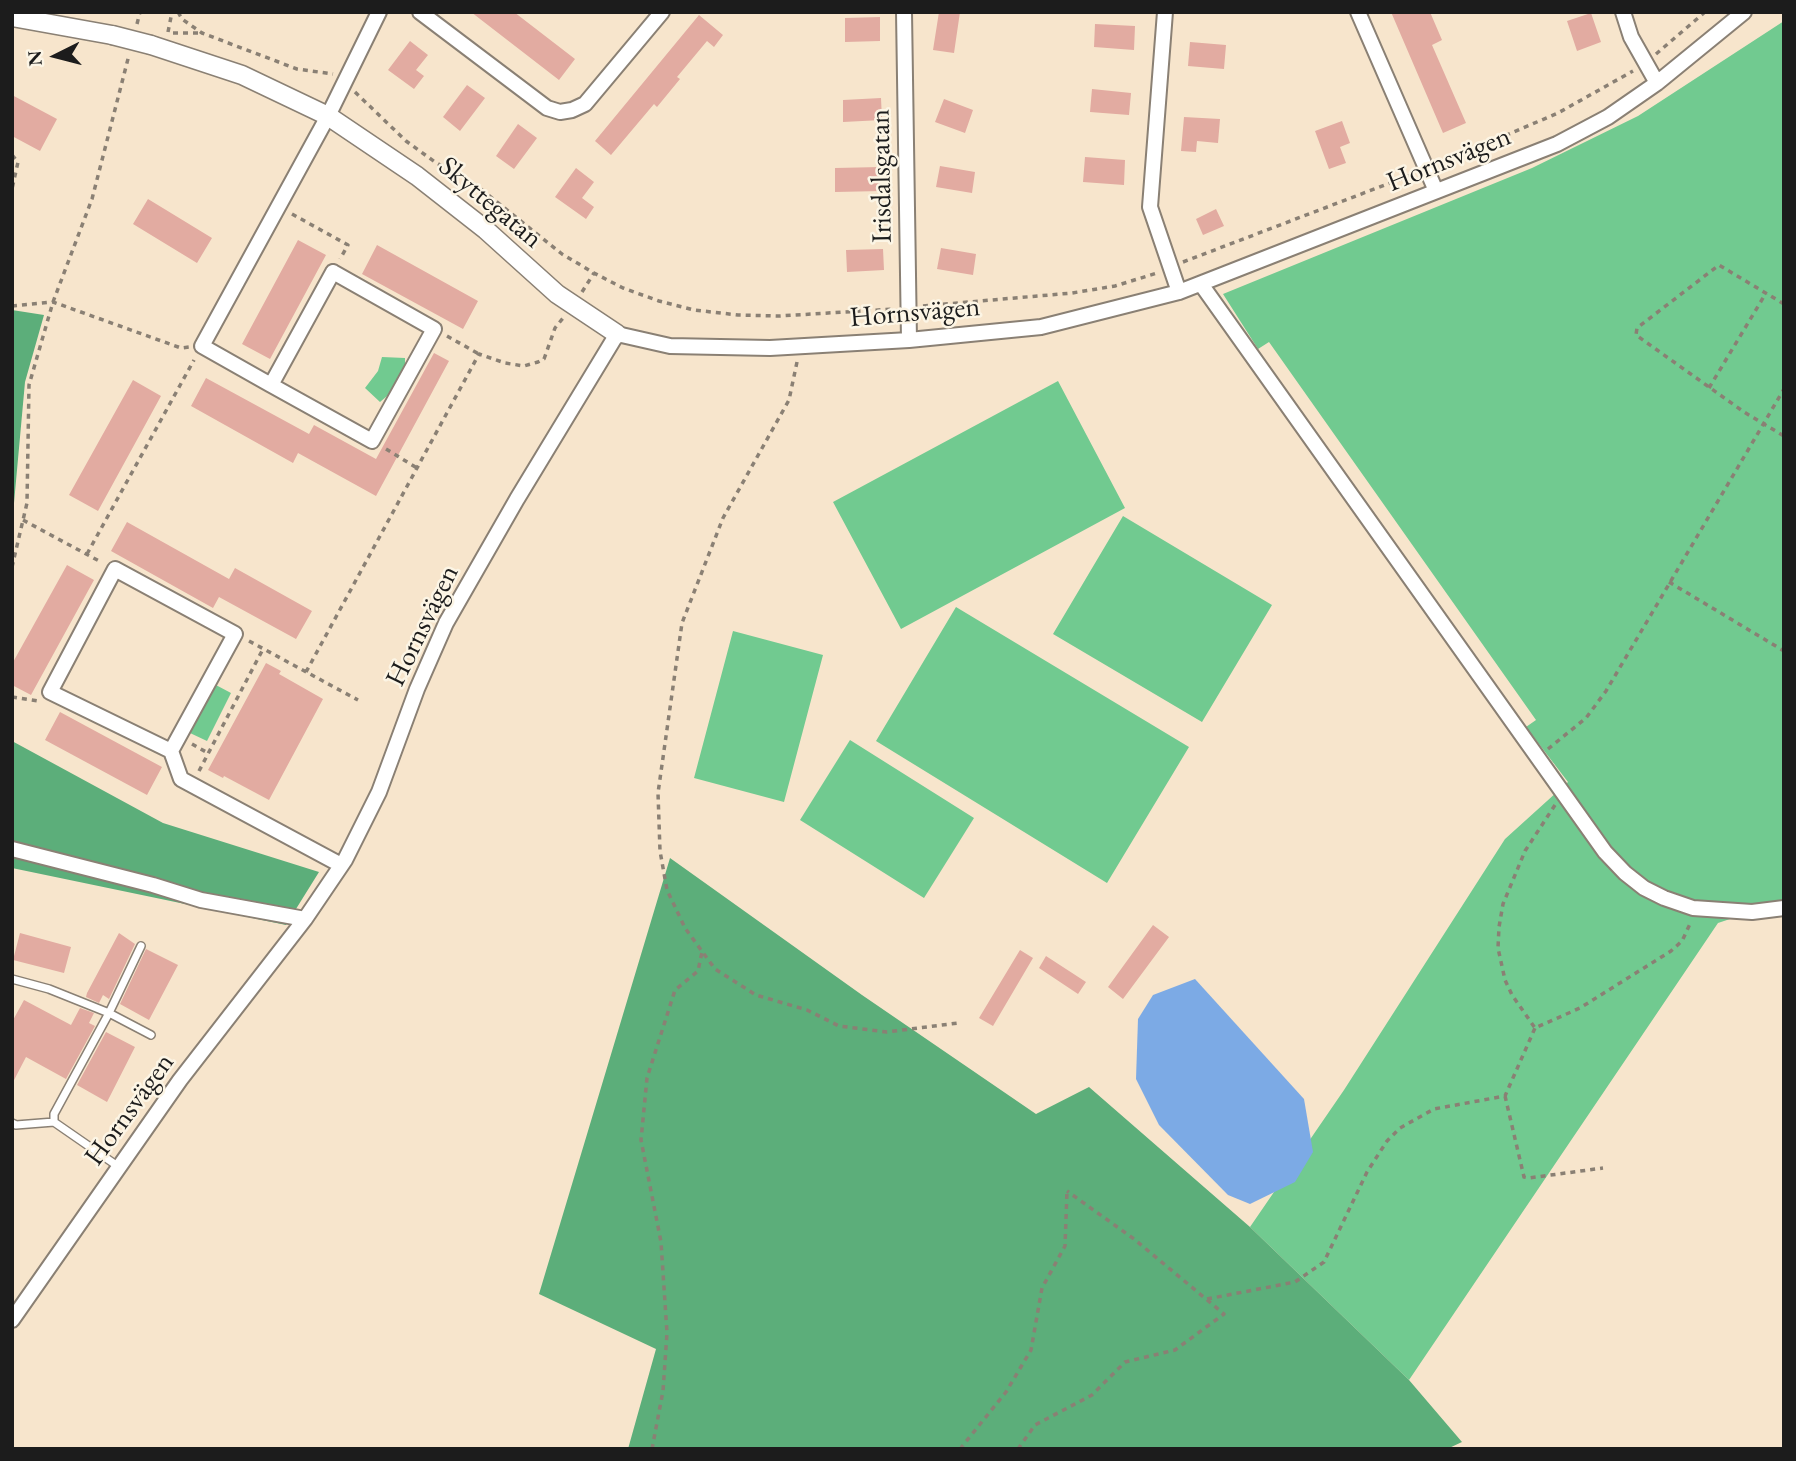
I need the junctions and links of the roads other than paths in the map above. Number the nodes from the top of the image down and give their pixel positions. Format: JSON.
{"nodes":[{"id":1,"x":379,"y":12,"type":"edge"},
{"id":2,"x":420,"y":12,"type":"edge"},
{"id":3,"x":662,"y":12,"type":"edge"},
{"id":4,"x":904,"y":12,"type":"edge"},
{"id":5,"x":1165,"y":12,"type":"edge"},
{"id":6,"x":1358,"y":12,"type":"edge"},
{"id":7,"x":1623,"y":12,"type":"edge"},
{"id":8,"x":1744,"y":12,"type":"edge"},
{"id":9,"x":12,"y":17,"type":"edge"},
{"id":10,"x":1657,"y":83,"type":"junction"},
{"id":11,"x":328,"y":116,"type":"junction"},
{"id":12,"x":1436,"y":191,"type":"junction"},
{"id":13,"x":1200,"y":284,"type":"junction"},
{"id":14,"x":1179,"y":292,"type":"junction"},
{"id":15,"x":617,"y":334,"type":"junction"},
{"id":16,"x":909,"y":340,"type":"junction"},
{"id":17,"x":271,"y":385,"type":"junction"},
{"id":18,"x":171,"y":751,"type":"junction"},
{"id":19,"x":12,"y":849,"type":"edge"},
{"id":20,"x":341,"y":865,"type":"junction"},
{"id":21,"x":1784,"y":908,"type":"edge"},
{"id":22,"x":305,"y":919,"type":"junction"},
{"id":23,"x":141,"y":946,"type":"dead end"},
{"id":24,"x":12,"y":979,"type":"edge"},
{"id":25,"x":109,"y":1013,"type":"junction"},
{"id":26,"x":151,"y":1035,"type":"dead end"},
{"id":27,"x":54,"y":1122,"type":"junction"},
{"id":28,"x":12,"y":1123,"type":"edge"},
{"id":29,"x":119,"y":1167,"type":"junction"},
{"id":30,"x":12,"y":1320,"type":"edge"}],
"edges":[{"from":1,"to":11,"type":"street"},
{"from":2,"to":3,"type":"street"},
{"from":4,"to":16,"type":"street","name":"Irisdalsgatan"},
{"from":5,"to":14,"type":"street"},
{"from":6,"to":12,"type":"street"},
{"from":7,"to":10,"type":"street"},
{"from":8,"to":10,"type":"street","name":"Hornsvägen"},
{"from":9,"to":11,"type":"street","name":"Skyttegatan","bridge":true},
{"from":10,"to":12,"type":"street","name":"Hornsvägen"},
{"from":11,"to":15,"type":"street","name":"Skyttegatan"},
{"from":11,"to":17,"type":"street"},
{"from":12,"to":13,"type":"street","name":"Hornsvägen"},
{"from":13,"to":14,"type":"street","name":"Hornsvägen"},
{"from":13,"to":21,"type":"street"},
{"from":14,"to":16,"type":"street","name":"Hornsvägen"},
{"from":15,"to":16,"type":"street","name":"Hornsvägen"},
{"from":15,"to":20,"type":"street","name":"Hornsvägen"},
{"from":17,"to":17,"type":"street"},
{"from":18,"to":18,"type":"street"},
{"from":18,"to":20,"type":"street"},
{"from":19,"to":22,"type":"street"},
{"from":20,"to":22,"type":"street","name":"Hornsvägen"},
{"from":22,"to":29,"type":"street","name":"Hornsvägen"},
{"from":23,"to":25,"type":"lane"},
{"from":24,"to":25,"type":"lane"},
{"from":25,"to":26,"type":"lane"},
{"from":25,"to":27,"type":"lane"},
{"from":27,"to":28,"type":"lane"},
{"from":27,"to":29,"type":"lane"},
{"from":29,"to":30,"type":"street","name":"Hornsvägen"}]}
